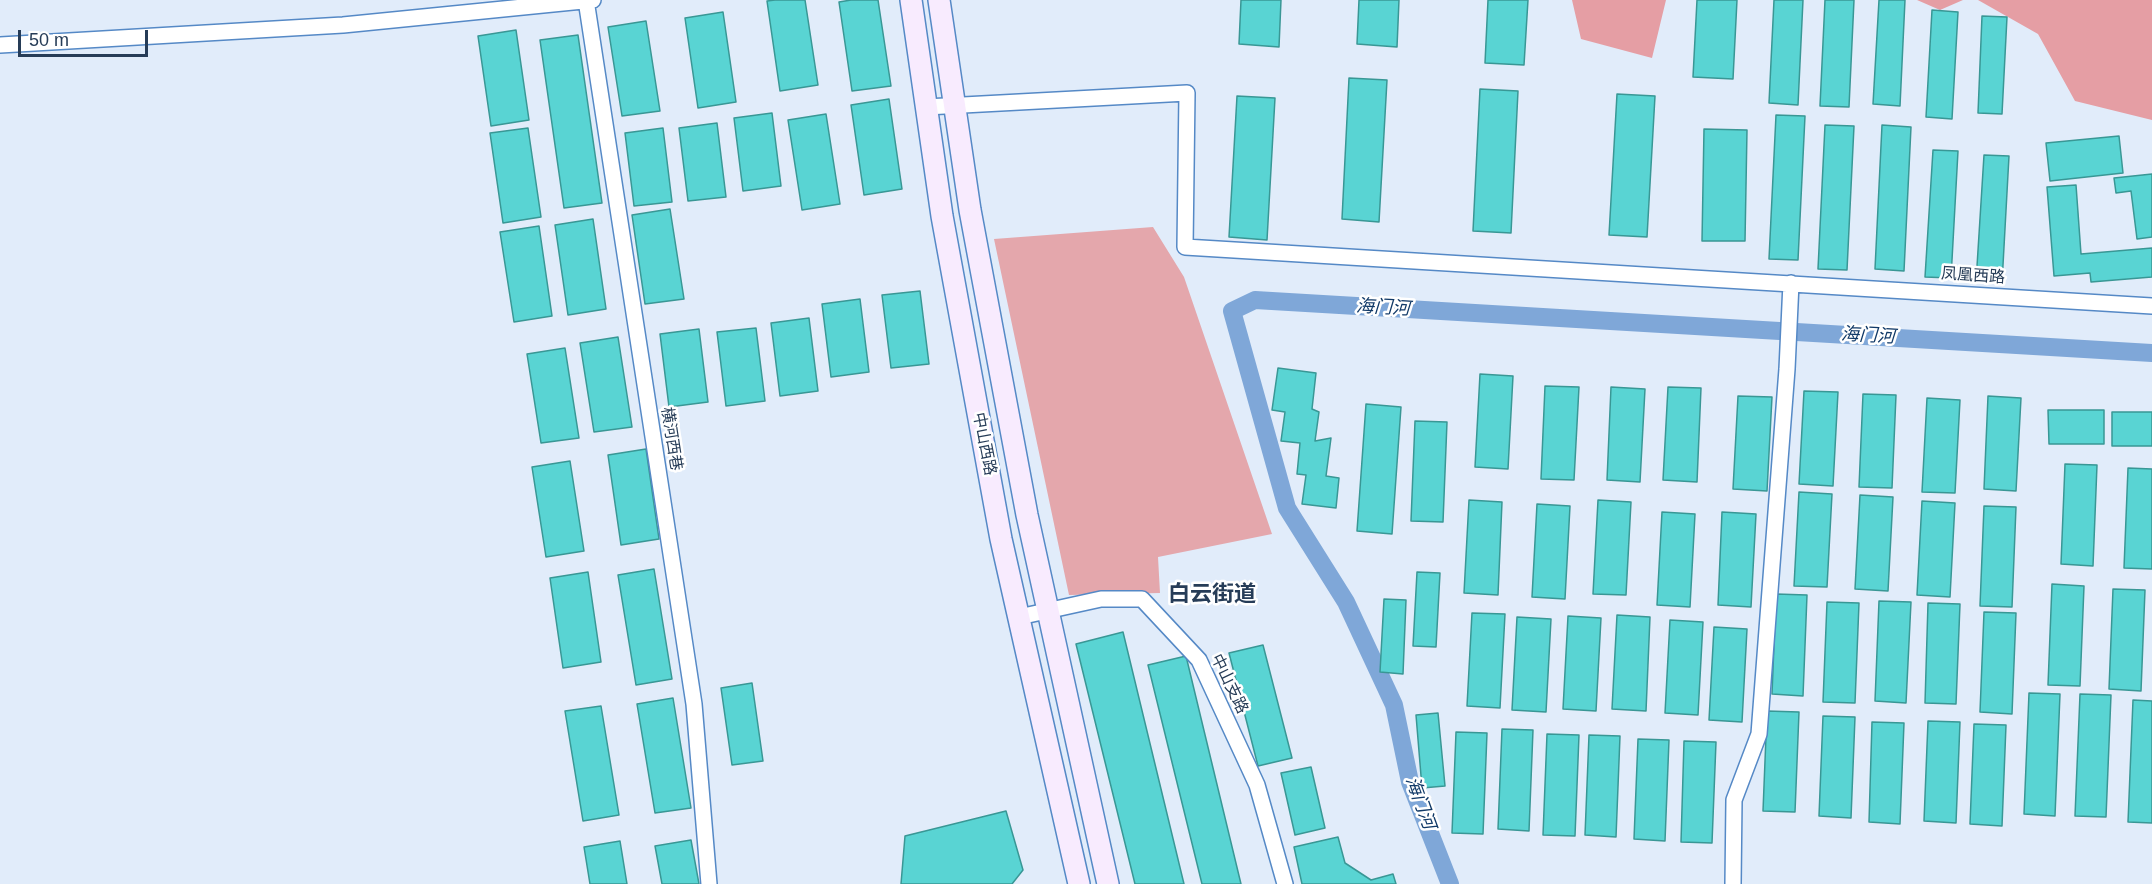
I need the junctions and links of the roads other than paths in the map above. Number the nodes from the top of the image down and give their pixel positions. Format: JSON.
{"nodes":[{"id":1,"x":586,"y":0,"type":"edge"},
{"id":2,"x":593,"y":0,"type":"edge"},
{"id":3,"x":911,"y":0,"type":"edge"},
{"id":4,"x":939,"y":0,"type":"edge"},
{"id":5,"x":0,"y":45,"type":"edge"},
{"id":6,"x":955,"y":106,"type":"junction"},
{"id":7,"x":926,"y":107,"type":"junction"},
{"id":8,"x":1791,"y":288,"type":"junction"},
{"id":9,"x":2152,"y":306,"type":"edge"},
{"id":10,"x":1047,"y":610,"type":"junction"},
{"id":11,"x":1019,"y":616,"type":"junction"},
{"id":12,"x":709,"y":884,"type":"edge"},
{"id":13,"x":1079,"y":884,"type":"edge"},
{"id":14,"x":1108,"y":884,"type":"edge"},
{"id":15,"x":1285,"y":884,"type":"edge"},
{"id":16,"x":1733,"y":884,"type":"edge"}],
"edges":[{"from":1,"to":2,"type":"street"},
{"from":1,"to":5,"type":"street"},
{"from":1,"to":12,"type":"street","name":"横河西巷"},
{"from":3,"to":7,"type":"main road","name":"中山西路"},
{"from":4,"to":6,"type":"main road","name":"中山西路"},
{"from":6,"to":7,"type":"street"},
{"from":6,"to":8,"type":"street","name":"凤凰西路"},
{"from":6,"to":10,"type":"main road","name":"中山西路"},
{"from":7,"to":11,"type":"main road","name":"中山西路"},
{"from":8,"to":9,"type":"street","name":"凤凰西路"},
{"from":8,"to":16,"type":"street"},
{"from":10,"to":11,"type":"street","name":"中山支路"},
{"from":10,"to":14,"type":"main road","name":"中山西路"},
{"from":10,"to":15,"type":"street","name":"中山支路"},
{"from":11,"to":13,"type":"main road","name":"中山西路"}]}
